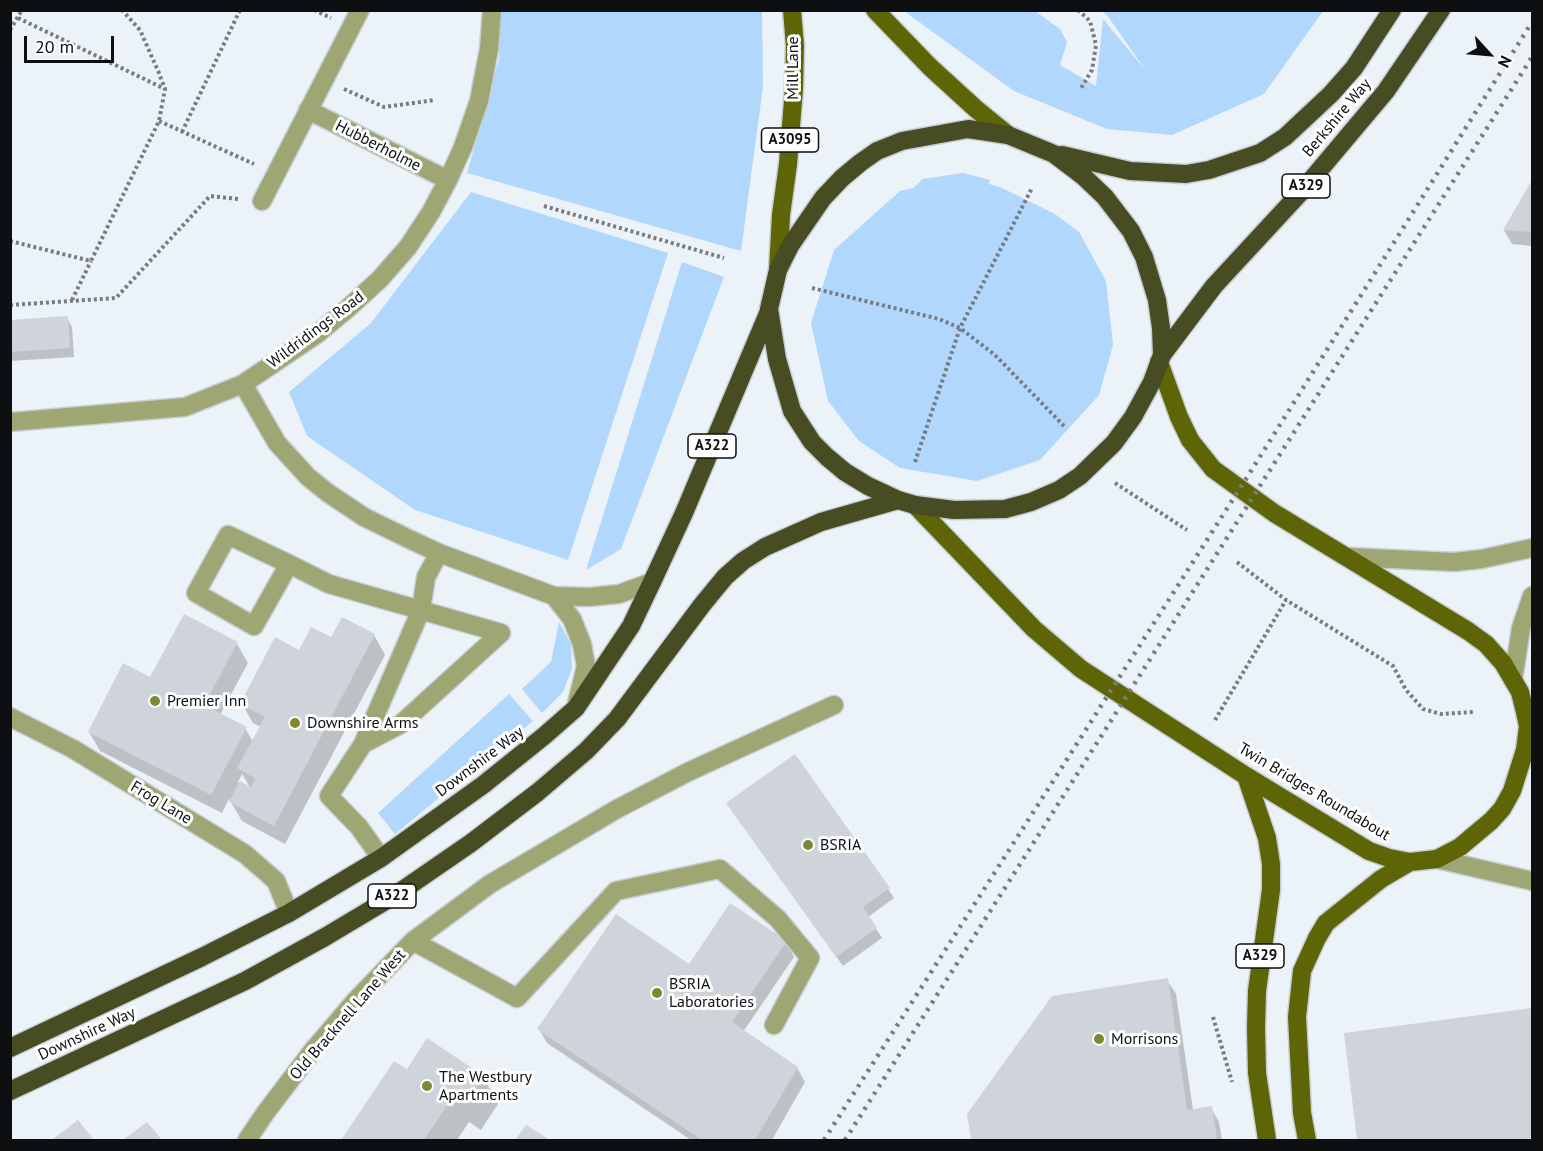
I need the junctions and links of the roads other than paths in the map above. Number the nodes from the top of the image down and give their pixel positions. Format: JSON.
{"nodes":[{"id":1,"x":360,"y":10,"type":"edge"},
{"id":2,"x":492,"y":10,"type":"edge"},
{"id":3,"x":792,"y":10,"type":"edge"},
{"id":4,"x":875,"y":10,"type":"edge"},
{"id":5,"x":1392,"y":10,"type":"edge"},
{"id":6,"x":1442,"y":10,"type":"edge"},
{"id":7,"x":308,"y":110,"type":"junction"},
{"id":8,"x":1008,"y":135,"type":"junction"},
{"id":9,"x":1054,"y":154,"type":"junction"},
{"id":10,"x":448,"y":180,"type":"junction"},
{"id":11,"x":262,"y":201,"type":"road end"},
{"id":12,"x":778,"y":270,"type":"junction"},
{"id":13,"x":769,"y":309,"type":"junction"},
{"id":14,"x":1160,"y":358,"type":"junction"},
{"id":15,"x":243,"y":384,"type":"junction"},
{"id":16,"x":10,"y":422,"type":"edge"},
{"id":17,"x":907,"y":502,"type":"junction"},
{"id":18,"x":1533,"y":548,"type":"edge"},
{"id":19,"x":439,"y":553,"type":"junction"},
{"id":20,"x":1349,"y":557,"type":"junction"},
{"id":21,"x":289,"y":564,"type":"junction"},
{"id":22,"x":652,"y":582,"type":"junction"},
{"id":23,"x":554,"y":596,"type":"junction"},
{"id":24,"x":1533,"y":596,"type":"edge"},
{"id":25,"x":422,"y":610,"type":"junction"},
{"id":26,"x":1513,"y":680,"type":"junction"},
{"id":27,"x":834,"y":705,"type":"dead end"},
{"id":28,"x":576,"y":708,"type":"junction"},
{"id":29,"x":10,"y":717,"type":"edge"},
{"id":30,"x":1530,"y":731,"type":"edge"},
{"id":31,"x":363,"y":744,"type":"junction"},
{"id":32,"x":1246,"y":776,"type":"junction"},
{"id":33,"x":381,"y":858,"type":"junction"},
{"id":34,"x":1437,"y":859,"type":"junction"},
{"id":35,"x":1410,"y":862,"type":"junction"},
{"id":36,"x":1533,"y":881,"type":"edge"},
{"id":37,"x":289,"y":913,"type":"junction"},
{"id":38,"x":413,"y":941,"type":"junction"},
{"id":39,"x":774,"y":1025,"type":"dead end"},
{"id":40,"x":10,"y":1048,"type":"edge"},
{"id":41,"x":10,"y":1091,"type":"edge"},
{"id":42,"x":247,"y":1140,"type":"edge"},
{"id":43,"x":1267,"y":1140,"type":"edge"},
{"id":44,"x":1306,"y":1140,"type":"edge"}],
"edges":[{"from":1,"to":7,"type":"street"},
{"from":2,"to":10,"type":"street","name":"Wildridings Road"},
{"from":3,"to":12,"type":"main road","name":"Mill Lane","number":"A3095"},
{"from":4,"to":8,"type":"main road"},
{"from":5,"to":9,"type":"highway","name":"Berkshire Way"},
{"from":6,"to":14,"type":"highway","name":"Berkshire Way","number":"A329"},
{"from":7,"to":10,"type":"street","name":"Hubberholme"},
{"from":7,"to":11,"type":"street"},
{"from":8,"to":9,"type":"highway","name":"Twin Bridges Roundabout"},
{"from":8,"to":12,"type":"highway","name":"Twin Bridges Roundabout"},
{"from":9,"to":14,"type":"highway","name":"Twin Bridges Roundabout"},
{"from":10,"to":15,"type":"street","name":"Wildridings Road"},
{"from":12,"to":13,"type":"highway","name":"Twin Bridges Roundabout"},
{"from":13,"to":17,"type":"highway","name":"Twin Bridges Roundabout"},
{"from":13,"to":22,"type":"highway","name":"Downshire Way","number":"A322"},
{"from":14,"to":17,"type":"highway","name":"Twin Bridges Roundabout"},
{"from":14,"to":20,"type":"main road","name":"Twin Bridges Roundabout","number":"A329"},
{"from":15,"to":16,"type":"street","name":"Wildridings Road"},
{"from":15,"to":19,"type":"street"},
{"from":17,"to":32,"type":"main road","name":"Twin Bridges Roundabout","number":"A329"},
{"from":17,"to":41,"type":"highway","name":"Downshire Way","number":"A322"},
{"from":18,"to":20,"type":"street"},
{"from":19,"to":23,"type":"street"},
{"from":19,"to":25,"type":"street"},
{"from":20,"to":26,"type":"main road","name":"Twin Bridges Roundabout","number":"A329"},
{"from":21,"to":21,"type":"street"},
{"from":21,"to":25,"type":"street"},
{"from":22,"to":23,"type":"street"},
{"from":22,"to":28,"type":"highway","name":"Downshire Way","number":"A322"},
{"from":23,"to":28,"type":"street"},
{"from":24,"to":26,"type":"street"},
{"from":25,"to":31,"type":"street"},
{"from":25,"to":31,"type":"street"},
{"from":26,"to":30,"type":"main road","name":"Twin Bridges Roundabout","number":"A329"},
{"from":27,"to":38,"type":"street","name":"Old Bracknell Lane West"},
{"from":28,"to":33,"type":"highway","name":"Downshire Way","number":"A322"},
{"from":29,"to":37,"type":"street","name":"Frog Lane"},
{"from":30,"to":34,"type":"main road","name":"Twin Bridges Roundabout","number":"A329"},
{"from":31,"to":33,"type":"street"},
{"from":32,"to":35,"type":"main road","name":"Twin Bridges Roundabout","number":"A329"},
{"from":32,"to":43,"type":"main road","number":"A329"},
{"from":33,"to":37,"type":"highway","name":"Downshire Way","number":"A322"},
{"from":34,"to":35,"type":"main road","name":"Twin Bridges Roundabout","number":"A329"},
{"from":34,"to":36,"type":"street"},
{"from":35,"to":44,"type":"main road","number":"A329"},
{"from":37,"to":40,"type":"highway","name":"Downshire Way","number":"A322"},
{"from":38,"to":39,"type":"street"},
{"from":38,"to":42,"type":"street","name":"Old Bracknell Lane West"}]}
